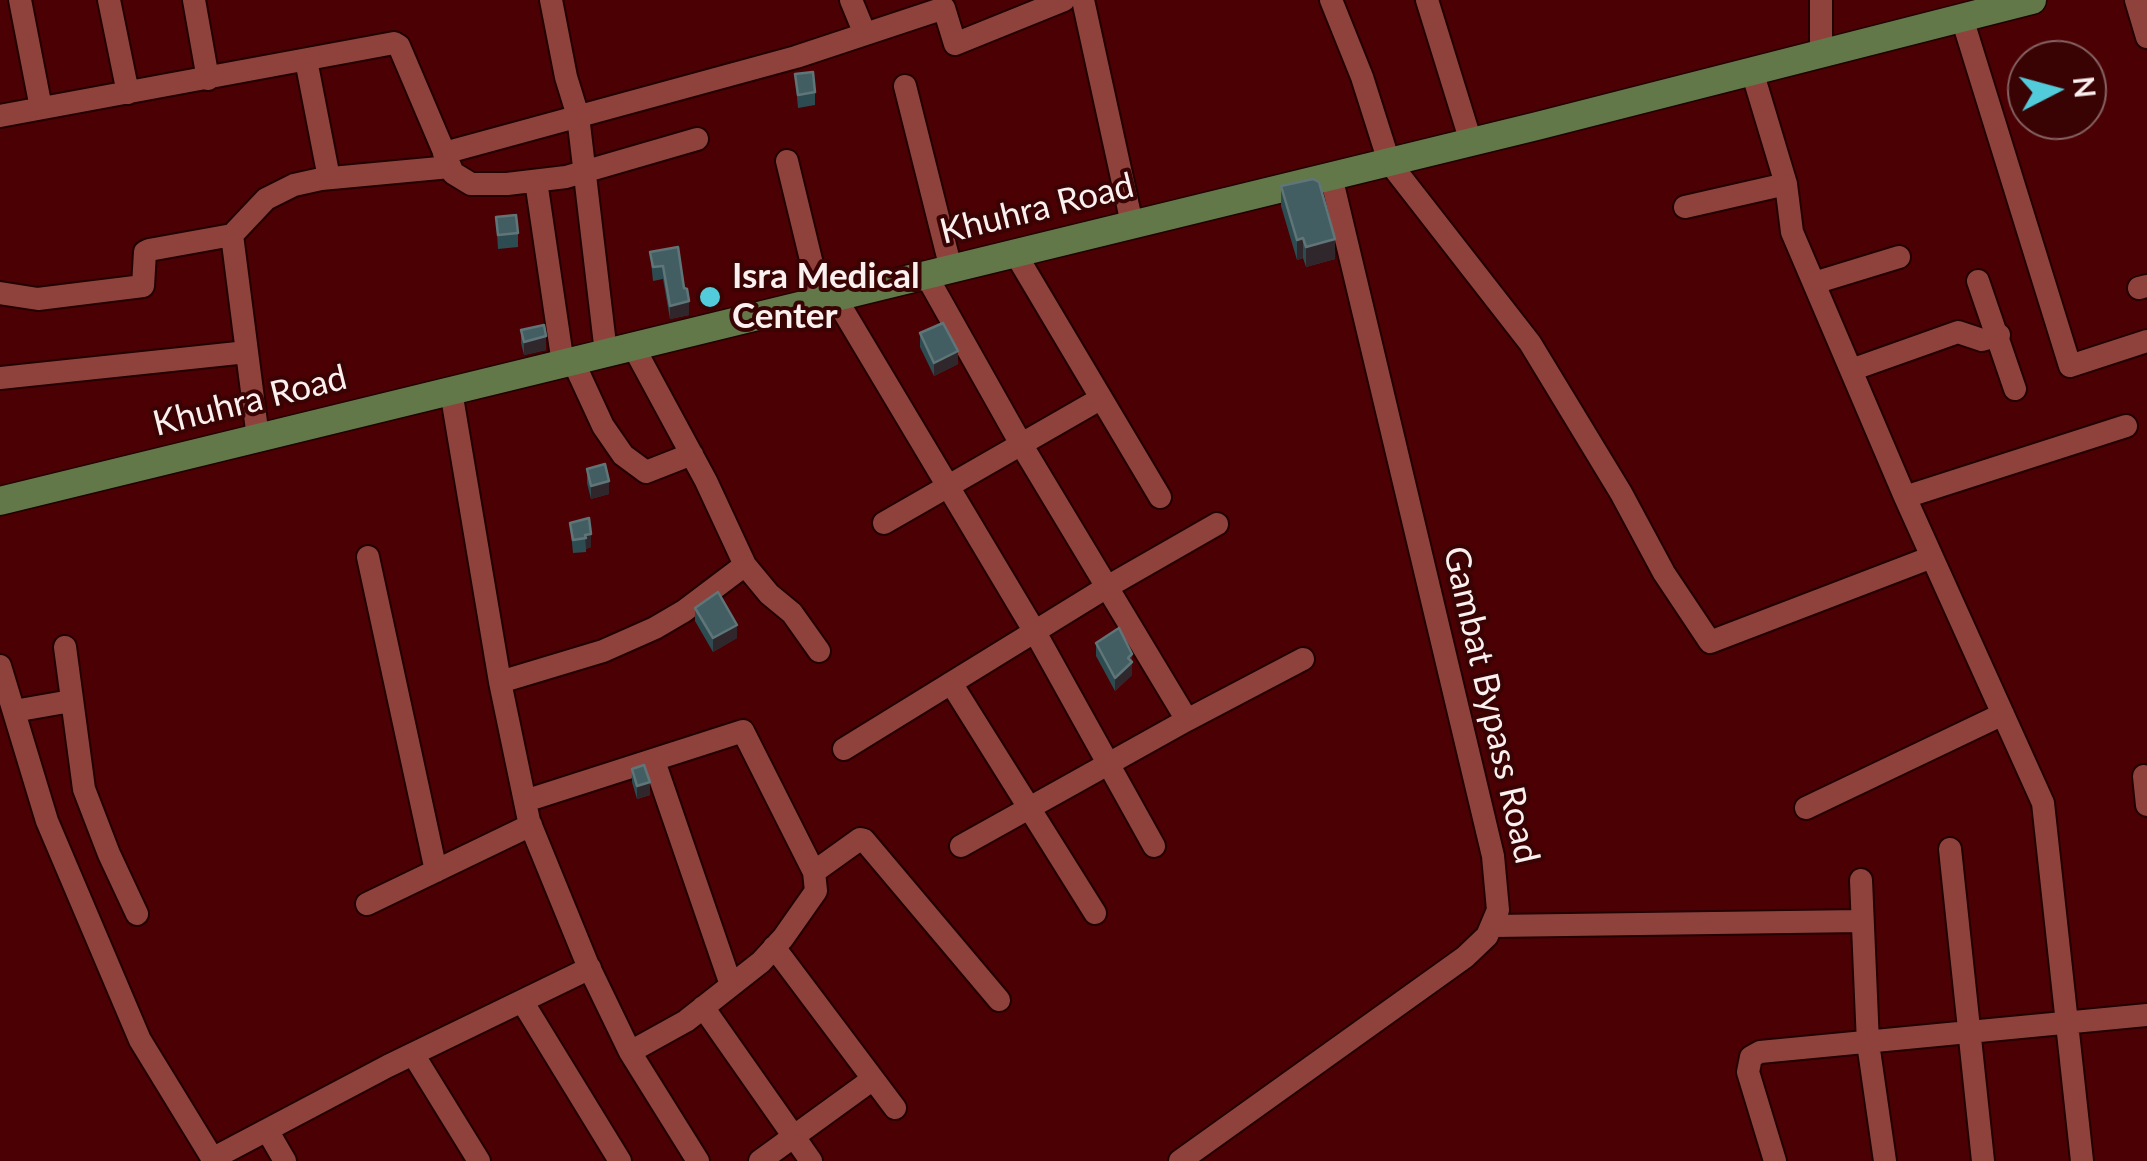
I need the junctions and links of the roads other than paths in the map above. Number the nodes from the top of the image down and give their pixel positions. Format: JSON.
{"nodes":[{"id":1,"x":20,"y":0,"type":"edge"},
{"id":2,"x":109,"y":0,"type":"edge"},
{"id":3,"x":194,"y":0,"type":"edge"},
{"id":4,"x":551,"y":0,"type":"edge"},
{"id":5,"x":851,"y":0,"type":"edge"},
{"id":6,"x":1064,"y":0,"type":"edge"},
{"id":7,"x":1083,"y":0,"type":"edge"},
{"id":8,"x":1331,"y":0,"type":"edge"},
{"id":9,"x":1427,"y":0,"type":"edge"},
{"id":10,"x":1821,"y":0,"type":"edge"},
{"id":11,"x":2032,"y":0,"type":"edge"},
{"id":12,"x":2136,"y":0,"type":"edge"},
{"id":13,"x":1949,"y":14,"type":"edge"},
{"id":14,"x":865,"y":34,"type":"junction"},
{"id":15,"x":2147,"y":37,"type":"edge"},
{"id":16,"x":1820,"y":54,"type":"junction"},
{"id":17,"x":306,"y":60,"type":"junction"},
{"id":18,"x":1752,"y":71,"type":"junction"},
{"id":19,"x":208,"y":79,"type":"junction"},
{"id":20,"x":905,"y":86,"type":"dead end"},
{"id":21,"x":128,"y":93,"type":"junction"},
{"id":22,"x":41,"y":108,"type":"junction"},
{"id":23,"x":0,"y":116,"type":"edge"},
{"id":24,"x":578,"y":116,"type":"junction"},
{"id":25,"x":697,"y":138,"type":"dead end"},
{"id":26,"x":1472,"y":142,"type":"junction"},
{"id":27,"x":447,"y":160,"type":"junction"},
{"id":28,"x":787,"y":161,"type":"dead end"},
{"id":29,"x":1389,"y":162,"type":"junction"},
{"id":30,"x":586,"y":171,"type":"junction"},
{"id":31,"x":1331,"y":176,"type":"junction"},
{"id":32,"x":328,"y":178,"type":"junction"},
{"id":33,"x":536,"y":181,"type":"junction"},
{"id":34,"x":1786,"y":184,"type":"junction"},
{"id":35,"x":1686,"y":207,"type":"dead end"},
{"id":36,"x":1132,"y":224,"type":"junction"},
{"id":37,"x":232,"y":235,"type":"junction"},
{"id":38,"x":1015,"y":253,"type":"junction"},
{"id":39,"x":1899,"y":257,"type":"dead end"},
{"id":40,"x":939,"y":272,"type":"junction"},
{"id":41,"x":1978,"y":281,"type":"dead end"},
{"id":42,"x":1814,"y":283,"type":"junction"},
{"id":43,"x":0,"y":294,"type":"edge"},
{"id":44,"x":828,"y":299,"type":"junction"},
{"id":45,"x":1999,"y":335,"type":"junction"},
{"id":46,"x":2147,"y":341,"type":"edge"},
{"id":47,"x":620,"y":350,"type":"junction"},
{"id":48,"x":246,"y":352,"type":"junction"},
{"id":49,"x":568,"y":362,"type":"junction"},
{"id":50,"x":1851,"y":370,"type":"junction"},
{"id":51,"x":0,"y":378,"type":"edge"},
{"id":52,"x":2015,"y":389,"type":"dead end"},
{"id":53,"x":450,"y":391,"type":"junction"},
{"id":54,"x":1100,"y":399,"type":"junction"},
{"id":55,"x":2126,"y":426,"type":"dead end"},
{"id":56,"x":258,"y":438,"type":"junction"},
{"id":57,"x":1021,"y":444,"type":"junction"},
{"id":58,"x":692,"y":454,"type":"junction"},
{"id":59,"x":946,"y":486,"type":"junction"},
{"id":60,"x":1905,"y":496,"type":"junction"},
{"id":61,"x":1160,"y":497,"type":"dead end"},
{"id":62,"x":0,"y":501,"type":"edge"},
{"id":63,"x":884,"y":522,"type":"dead end"},
{"id":64,"x":1217,"y":524,"type":"dead end"},
{"id":65,"x":368,"y":557,"type":"dead end"},
{"id":66,"x":1932,"y":557,"type":"junction"},
{"id":67,"x":744,"y":565,"type":"junction"},
{"id":68,"x":1107,"y":588,"type":"junction"},
{"id":69,"x":1035,"y":632,"type":"junction"},
{"id":70,"x":64,"y":647,"type":"dead end"},
{"id":71,"x":819,"y":651,"type":"dead end"},
{"id":72,"x":1304,"y":659,"type":"dead end"},
{"id":73,"x":0,"y":666,"type":"edge"},
{"id":74,"x":500,"y":682,"type":"junction"},
{"id":75,"x":951,"y":683,"type":"junction"},
{"id":76,"x":71,"y":701,"type":"junction"},
{"id":77,"x":14,"y":711,"type":"junction"},
{"id":78,"x":2004,"y":714,"type":"junction"},
{"id":79,"x":1187,"y":720,"type":"junction"},
{"id":80,"x":844,"y":749,"type":"dead end"},
{"id":81,"x":654,"y":761,"type":"junction"},
{"id":82,"x":1107,"y":764,"type":"junction"},
{"id":83,"x":2144,"y":776,"type":"dead end"},
{"id":84,"x":525,"y":802,"type":"junction"},
{"id":85,"x":2147,"y":805,"type":"edge"},
{"id":86,"x":1030,"y":808,"type":"junction"},
{"id":87,"x":1806,"y":808,"type":"dead end"},
{"id":88,"x":531,"y":826,"type":"junction"},
{"id":89,"x":961,"y":846,"type":"dead end"},
{"id":90,"x":1154,"y":846,"type":"dead end"},
{"id":91,"x":1950,"y":849,"type":"dead end"},
{"id":92,"x":436,"y":871,"type":"junction"},
{"id":93,"x":814,"y":872,"type":"junction"},
{"id":94,"x":1861,"y":880,"type":"dead end"},
{"id":95,"x":367,"y":904,"type":"dead end"},
{"id":96,"x":1095,"y":913,"type":"dead end"},
{"id":97,"x":137,"y":914,"type":"dead end"},
{"id":98,"x":1862,"y":921,"type":"junction"},
{"id":99,"x":1494,"y":926,"type":"junction"},
{"id":100,"x":774,"y":947,"type":"junction"},
{"id":101,"x":590,"y":968,"type":"junction"},
{"id":102,"x":731,"y":984,"type":"junction"},
{"id":103,"x":999,"y":1000,"type":"dead end"},
{"id":104,"x":522,"y":1001,"type":"junction"},
{"id":105,"x":703,"y":1006,"type":"junction"},
{"id":106,"x":2147,"y":1015,"type":"edge"},
{"id":107,"x":2069,"y":1023,"type":"junction"},
{"id":108,"x":1970,"y":1033,"type":"junction"},
{"id":109,"x":1868,"y":1043,"type":"junction"},
{"id":110,"x":630,"y":1052,"type":"junction"},
{"id":111,"x":413,"y":1054,"type":"junction"},
{"id":112,"x":873,"y":1079,"type":"junction"},
{"id":113,"x":895,"y":1108,"type":"dead end"},
{"id":114,"x":267,"y":1130,"type":"junction"},
{"id":115,"x":794,"y":1137,"type":"junction"},
{"id":116,"x":213,"y":1160,"type":"edge"},
{"id":117,"x":285,"y":1161,"type":"edge"},
{"id":118,"x":479,"y":1161,"type":"edge"},
{"id":119,"x":620,"y":1161,"type":"edge"},
{"id":120,"x":698,"y":1161,"type":"edge"},
{"id":121,"x":760,"y":1161,"type":"edge"},
{"id":122,"x":811,"y":1161,"type":"edge"},
{"id":123,"x":1180,"y":1161,"type":"edge"},
{"id":124,"x":1776,"y":1161,"type":"edge"},
{"id":125,"x":1885,"y":1161,"type":"edge"},
{"id":126,"x":1983,"y":1161,"type":"edge"},
{"id":127,"x":2082,"y":1161,"type":"edge"}],
"edges":[{"from":1,"to":22,"type":"street"},
{"from":2,"to":21,"type":"street"},
{"from":3,"to":19,"type":"street"},
{"from":4,"to":24,"type":"street"},
{"from":5,"to":14,"type":"street"},
{"from":6,"to":14,"type":"street"},
{"from":7,"to":36,"type":"street"},
{"from":8,"to":29,"type":"street"},
{"from":9,"to":26,"type":"street"},
{"from":10,"to":16,"type":"street"},
{"from":11,"to":13,"type":"main road","name":"Khuhra Road"},
{"from":12,"to":15,"type":"street"},
{"from":13,"to":16,"type":"main road","name":"Khuhra Road"},
{"from":13,"to":46,"type":"street"},
{"from":14,"to":24,"type":"street"},
{"from":16,"to":18,"type":"main road","name":"Khuhra Road"},
{"from":17,"to":19,"type":"street"},
{"from":17,"to":27,"type":"street"},
{"from":17,"to":32,"type":"street"},
{"from":18,"to":26,"type":"main road","name":"Khuhra Road"},
{"from":18,"to":34,"type":"street"},
{"from":19,"to":21,"type":"street"},
{"from":20,"to":40,"type":"street"},
{"from":21,"to":22,"type":"street"},
{"from":22,"to":23,"type":"street"},
{"from":24,"to":27,"type":"street"},
{"from":24,"to":30,"type":"street"},
{"from":25,"to":30,"type":"street"},
{"from":26,"to":29,"type":"main road","name":"Khuhra Road"},
{"from":27,"to":32,"type":"street"},
{"from":27,"to":33,"type":"street"},
{"from":28,"to":44,"type":"street"},
{"from":29,"to":31,"type":"main road","name":"Khuhra Road"},
{"from":29,"to":66,"type":"street"},
{"from":30,"to":33,"type":"street"},
{"from":30,"to":47,"type":"street"},
{"from":31,"to":36,"type":"main road","name":"Khuhra Road"},
{"from":31,"to":99,"type":"street","name":"Gambat Bypass Road"},
{"from":32,"to":37,"type":"street"},
{"from":33,"to":49,"type":"street"},
{"from":34,"to":35,"type":"street"},
{"from":34,"to":42,"type":"street"},
{"from":36,"to":38,"type":"main road","name":"Khuhra Road"},
{"from":37,"to":43,"type":"street"},
{"from":37,"to":48,"type":"street"},
{"from":38,"to":40,"type":"main road","name":"Khuhra Road"},
{"from":38,"to":54,"type":"street"},
{"from":39,"to":42,"type":"street"},
{"from":40,"to":44,"type":"main road","name":"Khuhra Road"},
{"from":40,"to":57,"type":"street"},
{"from":41,"to":45,"type":"street"},
{"from":42,"to":50,"type":"street"},
{"from":44,"to":47,"type":"main road","name":"Khuhra Road"},
{"from":44,"to":59,"type":"street"},
{"from":45,"to":50,"type":"street"},
{"from":45,"to":52,"type":"street"},
{"from":47,"to":49,"type":"main road","name":"Khuhra Road"},
{"from":47,"to":58,"type":"street"},
{"from":48,"to":51,"type":"street"},
{"from":48,"to":56,"type":"street"},
{"from":49,"to":53,"type":"main road","name":"Khuhra Road"},
{"from":49,"to":58,"type":"street"},
{"from":50,"to":60,"type":"street"},
{"from":53,"to":56,"type":"main road","name":"Khuhra Road"},
{"from":53,"to":74,"type":"street"},
{"from":54,"to":57,"type":"street"},
{"from":54,"to":61,"type":"street"},
{"from":55,"to":60,"type":"street"},
{"from":56,"to":62,"type":"main road","name":"Khuhra Road"},
{"from":57,"to":59,"type":"street"},
{"from":57,"to":68,"type":"street"},
{"from":58,"to":67,"type":"street"},
{"from":59,"to":63,"type":"street"},
{"from":59,"to":69,"type":"street"},
{"from":60,"to":66,"type":"street"},
{"from":64,"to":68,"type":"street"},
{"from":65,"to":92,"type":"street"},
{"from":66,"to":78,"type":"street"},
{"from":67,"to":71,"type":"street"},
{"from":67,"to":74,"type":"street"},
{"from":68,"to":69,"type":"street"},
{"from":68,"to":79,"type":"street"},
{"from":69,"to":75,"type":"street"},
{"from":69,"to":82,"type":"street"},
{"from":70,"to":76,"type":"street"},
{"from":72,"to":79,"type":"street"},
{"from":73,"to":77,"type":"street"},
{"from":74,"to":84,"type":"street"},
{"from":75,"to":80,"type":"street"},
{"from":75,"to":86,"type":"street"},
{"from":76,"to":77,"type":"street"},
{"from":76,"to":97,"type":"street"},
{"from":77,"to":116,"type":"street"},
{"from":78,"to":87,"type":"street"},
{"from":78,"to":107,"type":"street"},
{"from":79,"to":82,"type":"street"},
{"from":81,"to":84,"type":"street"},
{"from":81,"to":93,"type":"street"},
{"from":81,"to":102,"type":"street"},
{"from":82,"to":86,"type":"street"},
{"from":82,"to":90,"type":"street"},
{"from":83,"to":85,"type":"street"},
{"from":84,"to":88,"type":"street"},
{"from":86,"to":89,"type":"street"},
{"from":86,"to":96,"type":"street"},
{"from":88,"to":92,"type":"street"},
{"from":88,"to":101,"type":"street"},
{"from":91,"to":108,"type":"street"},
{"from":92,"to":95,"type":"street"},
{"from":93,"to":100,"type":"street"},
{"from":93,"to":103,"type":"street"},
{"from":94,"to":98,"type":"street"},
{"from":98,"to":99,"type":"street"},
{"from":98,"to":109,"type":"street"},
{"from":99,"to":123,"type":"street"},
{"from":100,"to":102,"type":"street"},
{"from":100,"to":112,"type":"street"},
{"from":101,"to":104,"type":"street"},
{"from":101,"to":110,"type":"street"},
{"from":102,"to":105,"type":"street"},
{"from":104,"to":111,"type":"street"},
{"from":104,"to":119,"type":"street"},
{"from":105,"to":110,"type":"street"},
{"from":105,"to":115,"type":"street"},
{"from":106,"to":107,"type":"street"},
{"from":107,"to":108,"type":"street"},
{"from":107,"to":127,"type":"street"},
{"from":108,"to":109,"type":"street"},
{"from":108,"to":126,"type":"street"},
{"from":109,"to":124,"type":"street"},
{"from":109,"to":125,"type":"street"},
{"from":110,"to":120,"type":"street"},
{"from":111,"to":114,"type":"street"},
{"from":111,"to":118,"type":"street"},
{"from":112,"to":113,"type":"street"},
{"from":112,"to":115,"type":"street"},
{"from":114,"to":116,"type":"street"},
{"from":114,"to":117,"type":"street"},
{"from":115,"to":121,"type":"street"},
{"from":115,"to":122,"type":"street"}]}
